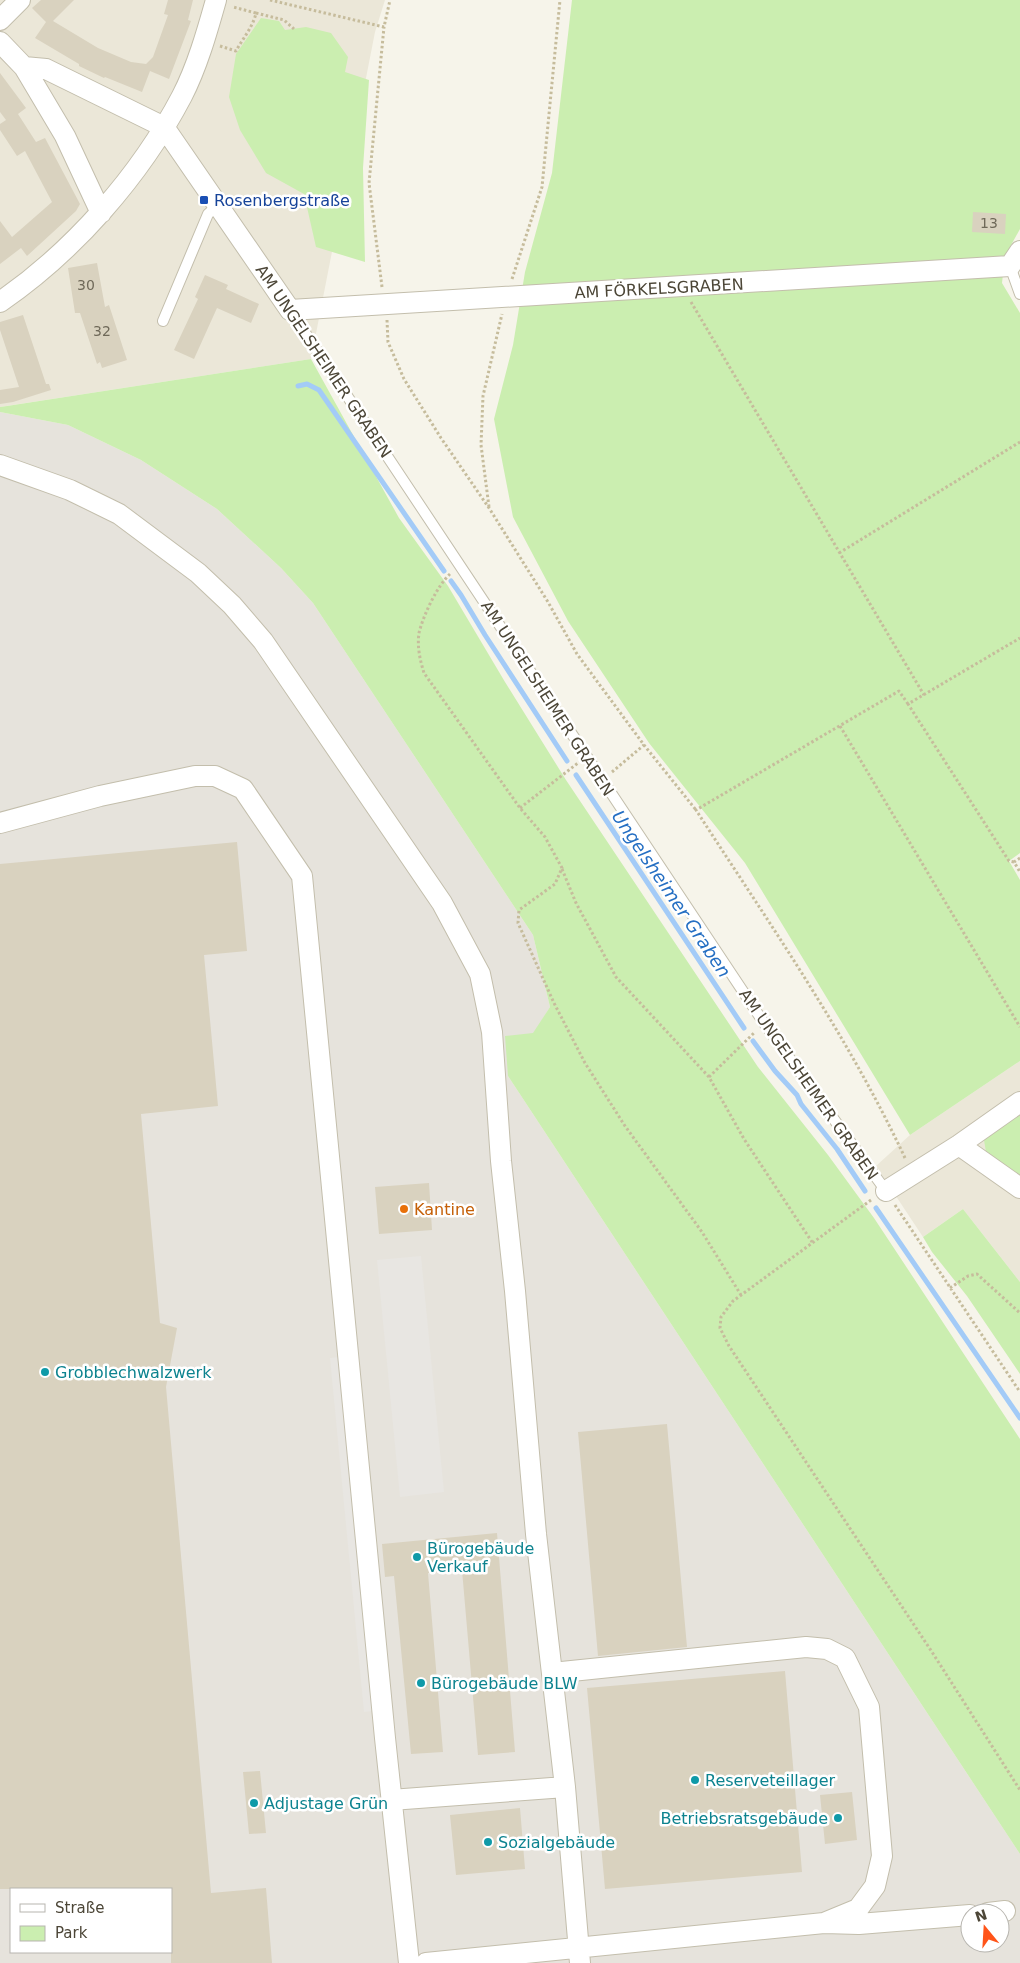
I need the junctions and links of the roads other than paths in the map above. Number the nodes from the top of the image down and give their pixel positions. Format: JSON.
{"nodes":[{"id":1,"x":20,"y":0,"type":"edge"},
{"id":2,"x":215,"y":2,"type":"edge"},
{"id":3,"x":0,"y":20,"type":"edge"},
{"id":4,"x":0,"y":42,"type":"edge"},
{"id":5,"x":24,"y":67,"type":"junction"},
{"id":6,"x":164,"y":127,"type":"junction"},
{"id":7,"x":218,"y":205,"type":"junction"},
{"id":8,"x":101,"y":213,"type":"junction"},
{"id":9,"x":1015,"y":259,"type":"edge"},
{"id":10,"x":1020,"y":294,"type":"edge"},
{"id":11,"x":0,"y":302,"type":"edge"},
{"id":12,"x":290,"y":310,"type":"junction"},
{"id":13,"x":163,"y":321,"type":"dead end"},
{"id":14,"x":0,"y":465,"type":"edge"},
{"id":15,"x":0,"y":823,"type":"edge"},
{"id":16,"x":1020,"y":1102,"type":"edge"},
{"id":17,"x":959,"y":1145,"type":"junction"},
{"id":18,"x":1020,"y":1188,"type":"edge"},
{"id":19,"x":886,"y":1192,"type":"joint"},
{"id":20,"x":552,"y":1673,"type":"junction"},
{"id":21,"x":565,"y":1787,"type":"junction"},
{"id":22,"x":391,"y":1800,"type":"junction"},
{"id":23,"x":960,"y":1916,"type":"edge"},
{"id":24,"x":824,"y":1923,"type":"junction"},
{"id":25,"x":580,"y":1956,"type":"edge"},
{"id":26,"x":409,"y":1963,"type":"edge"},
{"id":27,"x":426,"y":1963,"type":"edge"}],
"edges":[{"from":1,"to":3,"type":"street"},
{"from":2,"to":6,"type":"street"},
{"from":4,"to":5,"type":"street"},
{"from":5,"to":6,"type":"street"},
{"from":5,"to":8,"type":"street"},
{"from":6,"to":7,"type":"street","name":"AM UNGELSHEIMER GRABEN"},
{"from":6,"to":8,"type":"street"},
{"from":7,"to":12,"type":"street","name":"AM UNGELSHEIMER GRABEN"},
{"from":7,"to":13,"type":"lane"},
{"from":8,"to":11,"type":"street"},
{"from":9,"to":10,"type":"lane"},
{"from":9,"to":12,"type":"street","name":"AM FÖRKELSGRABEN"},
{"from":12,"to":19,"type":"lane","name":"AM UNGELSHEIMER GRABEN"},
{"from":14,"to":20,"type":"street"},
{"from":15,"to":22,"type":"street"},
{"from":16,"to":17,"type":"street"},
{"from":17,"to":18,"type":"street"},
{"from":17,"to":19,"type":"street"},
{"from":20,"to":21,"type":"street"},
{"from":20,"to":24,"type":"street"},
{"from":21,"to":22,"type":"street"},
{"from":21,"to":25,"type":"street"},
{"from":22,"to":26,"type":"street"},
{"from":23,"to":24,"type":"street"},
{"from":24,"to":25,"type":"street"},
{"from":25,"to":27,"type":"street"}]}
